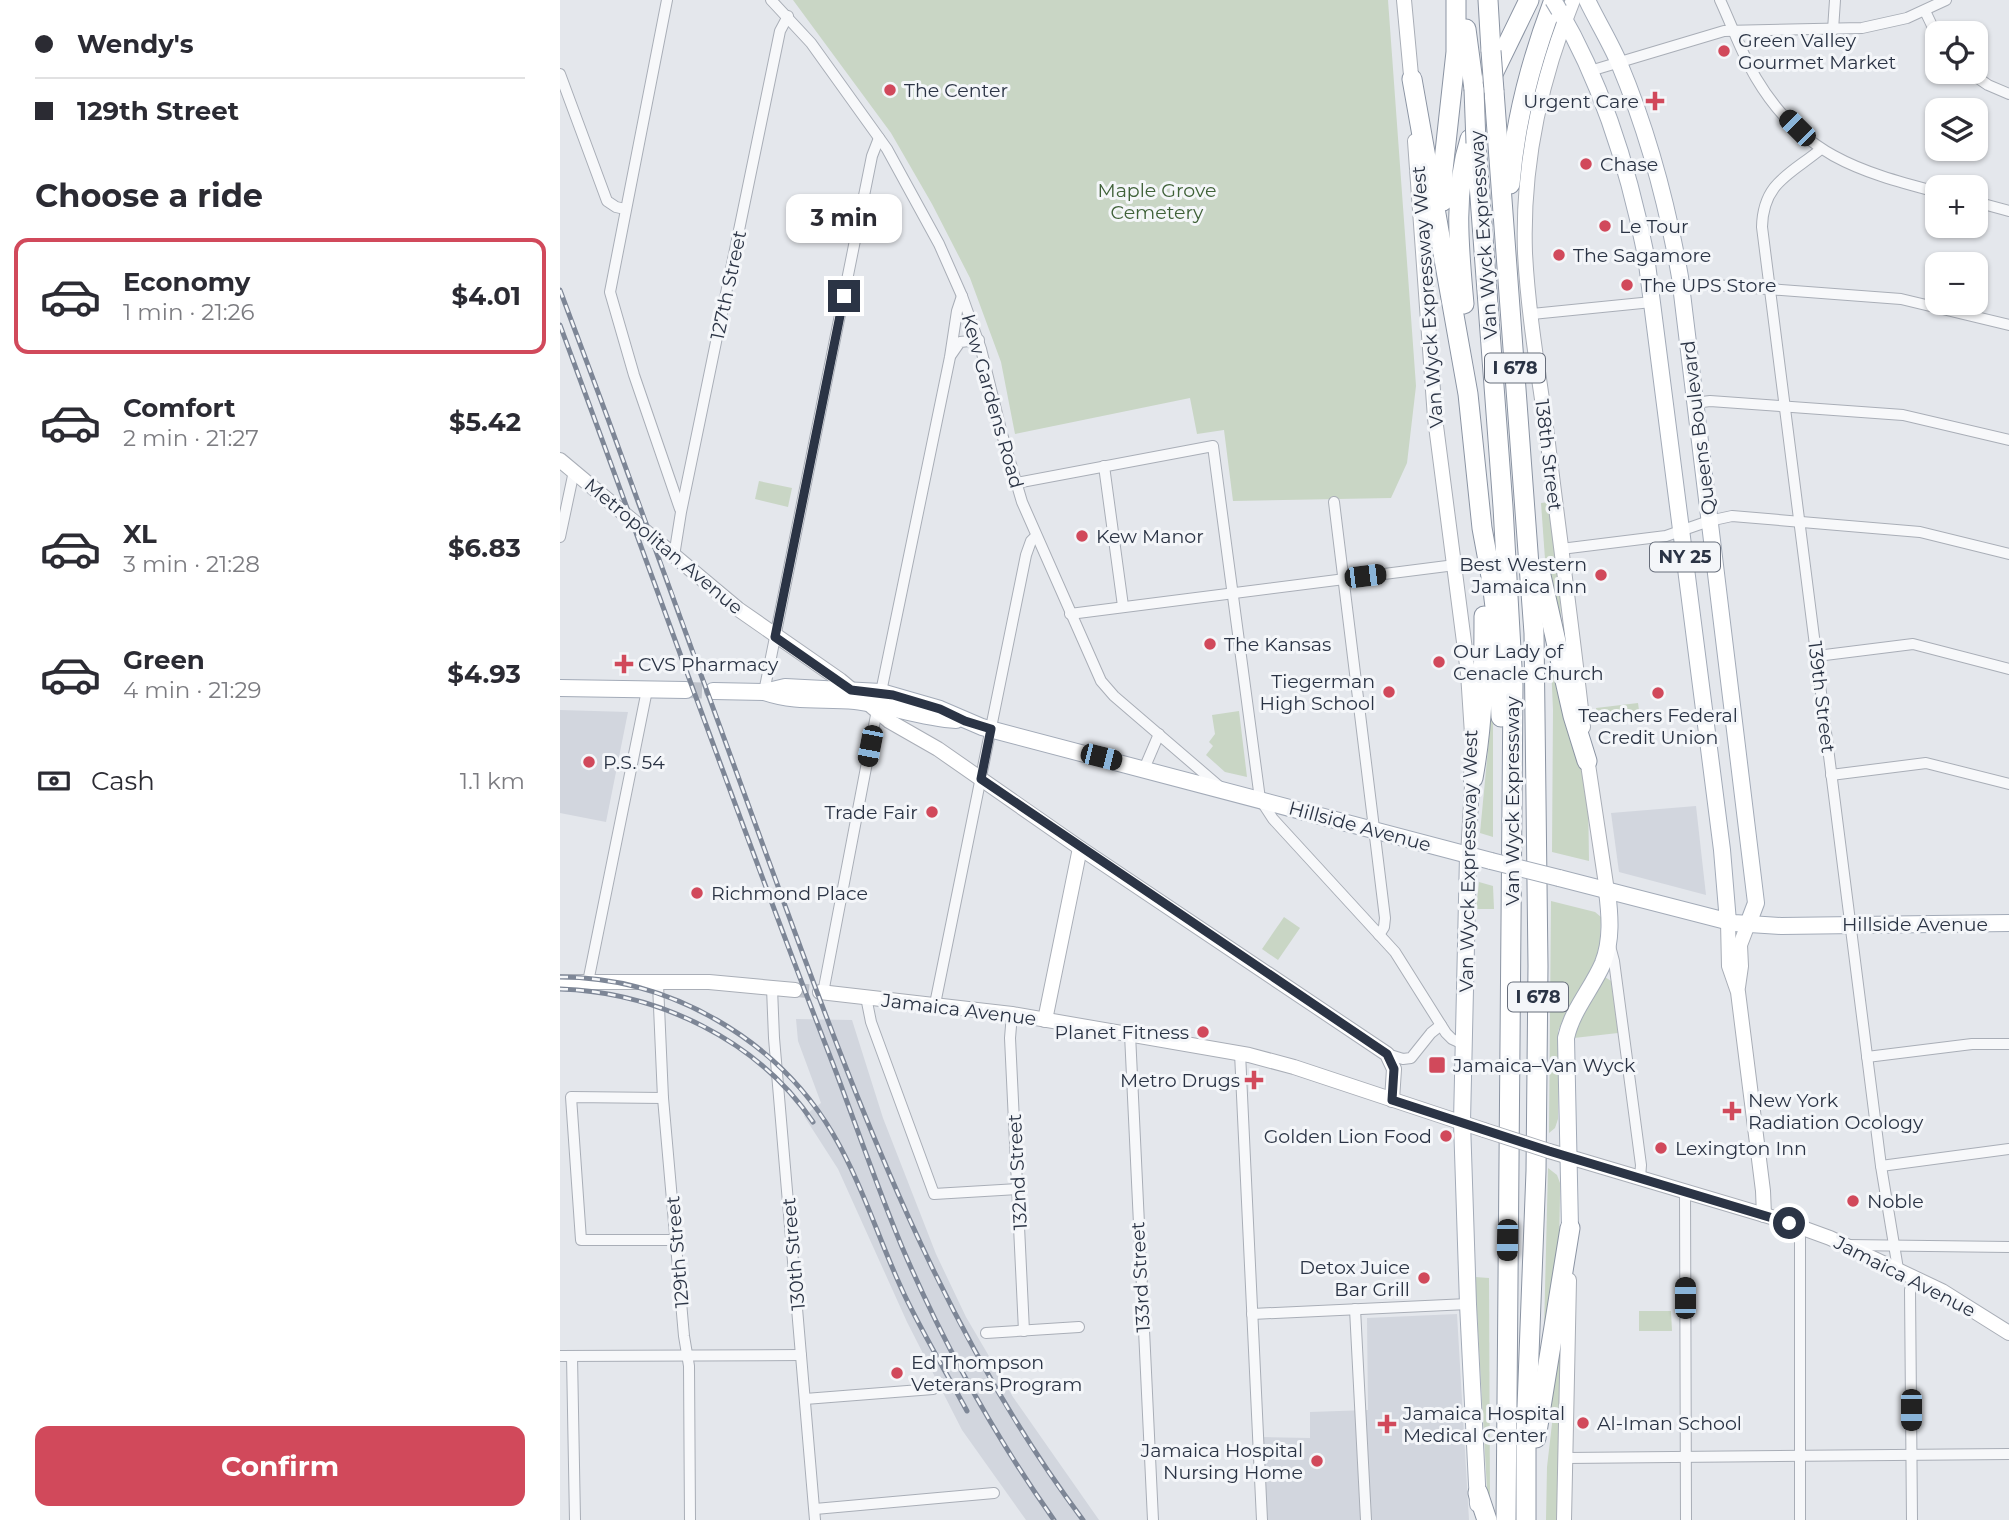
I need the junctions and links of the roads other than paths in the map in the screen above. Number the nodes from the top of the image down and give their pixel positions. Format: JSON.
{"nodes":[{"id":1,"x":667,"y":0,"type":"edge"},
{"id":2,"x":771,"y":0,"type":"edge"},
{"id":3,"x":1404,"y":0,"type":"edge"},
{"id":4,"x":1456,"y":0,"type":"edge"},
{"id":5,"x":1462,"y":0,"type":"edge"},
{"id":6,"x":1488,"y":0,"type":"edge"},
{"id":7,"x":1529,"y":0,"type":"edge"},
{"id":8,"x":1573,"y":0,"type":"edge"},
{"id":9,"x":1587,"y":0,"type":"edge"},
{"id":10,"x":1720,"y":0,"type":"edge"},
{"id":11,"x":1835,"y":0,"type":"edge"},
{"id":12,"x":1945,"y":0,"type":"edge"},
{"id":13,"x":1558,"y":8,"type":"edge"},
{"id":14,"x":1925,"y":11,"type":"junction"},
{"id":15,"x":788,"y":16,"type":"junction"},
{"id":16,"x":1930,"y":21,"type":"edge"},
{"id":17,"x":1734,"y":30,"type":"junction"},
{"id":18,"x":1833,"y":30,"type":"junction"},
{"id":19,"x":1618,"y":61,"type":"junction"},
{"id":20,"x":1590,"y":71,"type":"junction"},
{"id":21,"x":560,"y":74,"type":"edge"},
{"id":22,"x":1412,"y":79,"type":"junction"},
{"id":23,"x":1987,"y":84,"type":"edge"},
{"id":24,"x":2009,"y":94,"type":"edge"},
{"id":25,"x":879,"y":138,"type":"junction"},
{"id":26,"x":1821,"y":149,"type":"junction"},
{"id":27,"x":1925,"y":189,"type":"edge"},
{"id":28,"x":1988,"y":205,"type":"edge"},
{"id":29,"x":625,"y":209,"type":"junction"},
{"id":30,"x":2009,"y":211,"type":"edge"},
{"id":31,"x":1506,"y":248,"type":"junction"},
{"id":32,"x":1448,"y":275,"type":"junction"},
{"id":33,"x":1681,"y":286,"type":"junction"},
{"id":34,"x":1770,"y":289,"type":"junction"},
{"id":35,"x":962,"y":296,"type":"junction"},
{"id":36,"x":1652,"y":302,"type":"junction"},
{"id":37,"x":1532,"y":314,"type":"junction"},
{"id":38,"x":2009,"y":325,"type":"edge"},
{"id":39,"x":979,"y":340,"type":"junction"},
{"id":40,"x":950,"y":357,"type":"junction"},
{"id":41,"x":1468,"y":394,"type":"junction"},
{"id":42,"x":1695,"y":403,"type":"junction"},
{"id":43,"x":1785,"y":406,"type":"junction"},
{"id":44,"x":2009,"y":440,"type":"edge"},
{"id":45,"x":560,"y":460,"type":"edge"},
{"id":46,"x":1104,"y":466,"type":"junction"},
{"id":47,"x":574,"y":471,"type":"junction"},
{"id":48,"x":1016,"y":483,"type":"junction"},
{"id":49,"x":1524,"y":489,"type":"junction"},
{"id":50,"x":1334,"y":502,"type":"dead end"},
{"id":51,"x":681,"y":512,"type":"junction"},
{"id":52,"x":1709,"y":521,"type":"junction"},
{"id":53,"x":1799,"y":523,"type":"junction"},
{"id":54,"x":1482,"y":528,"type":"junction"},
{"id":55,"x":1681,"y":532,"type":"junction"},
{"id":56,"x":1036,"y":536,"type":"junction"},
{"id":57,"x":560,"y":537,"type":"edge"},
{"id":58,"x":1560,"y":549,"type":"junction"},
{"id":59,"x":2009,"y":554,"type":"edge"},
{"id":60,"x":674,"y":555,"type":"junction"},
{"id":61,"x":1455,"y":565,"type":"junction"},
{"id":62,"x":1343,"y":579,"type":"junction"},
{"id":63,"x":1232,"y":592,"type":"junction"},
{"id":64,"x":1123,"y":606,"type":"junction"},
{"id":65,"x":1070,"y":614,"type":"junction"},
{"id":66,"x":775,"y":637,"type":"junction"},
{"id":67,"x":1817,"y":656,"type":"junction"},
{"id":68,"x":2009,"y":669,"type":"edge"},
{"id":69,"x":560,"y":688,"type":"edge"},
{"id":70,"x":647,"y":690,"type":"junction"},
{"id":71,"x":686,"y":690,"type":"tunnel mouth"},
{"id":72,"x":851,"y":690,"type":"junction"},
{"id":73,"x":713,"y":691,"type":"tunnel mouth"},
{"id":74,"x":764,"y":692,"type":"junction"},
{"id":75,"x":881,"y":692,"type":"junction"},
{"id":76,"x":873,"y":707,"type":"junction"},
{"id":77,"x":919,"y":716,"type":"junction"},
{"id":78,"x":965,"y":721,"type":"junction"},
{"id":79,"x":991,"y":729,"type":"junction"},
{"id":80,"x":1159,"y":734,"type":"junction"},
{"id":81,"x":938,"y":749,"type":"junction"},
{"id":82,"x":1587,"y":761,"type":"junction"},
{"id":83,"x":1144,"y":769,"type":"junction"},
{"id":84,"x":1831,"y":775,"type":"junction"},
{"id":85,"x":1473,"y":778,"type":"junction"},
{"id":86,"x":981,"y":779,"type":"junction"},
{"id":87,"x":2009,"y":784,"type":"edge"},
{"id":88,"x":1223,"y":789,"type":"junction"},
{"id":89,"x":1260,"y":799,"type":"junction"},
{"id":90,"x":1512,"y":826,"type":"junction"},
{"id":91,"x":1375,"y":830,"type":"junction"},
{"id":92,"x":1080,"y":848,"type":"junction"},
{"id":93,"x":1468,"y":856,"type":"junction"},
{"id":94,"x":1607,"y":891,"type":"junction"},
{"id":95,"x":1728,"y":922,"type":"junction"},
{"id":96,"x":2009,"y":923,"type":"edge"},
{"id":97,"x":1748,"y":924,"type":"junction"},
{"id":98,"x":1851,"y":925,"type":"junction"},
{"id":99,"x":1379,"y":934,"type":"junction"},
{"id":100,"x":1609,"y":941,"type":"junction"},
{"id":101,"x":560,"y":982,"type":"edge"},
{"id":102,"x":588,"y":982,"type":"junction"},
{"id":103,"x":658,"y":984,"type":"junction"},
{"id":104,"x":772,"y":988,"type":"junction"},
{"id":105,"x":795,"y":990,"type":"tunnel mouth"},
{"id":106,"x":822,"y":992,"type":"joint"},
{"id":107,"x":1738,"y":992,"type":"junction"},
{"id":108,"x":866,"y":997,"type":"junction"},
{"id":109,"x":935,"y":1004,"type":"junction"},
{"id":110,"x":1012,"y":1014,"type":"junction"},
{"id":111,"x":1045,"y":1020,"type":"junction"},
{"id":112,"x":1441,"y":1024,"type":"junction"},
{"id":113,"x":1130,"y":1034,"type":"junction"},
{"id":114,"x":1463,"y":1044,"type":"junction"},
{"id":115,"x":2009,"y":1044,"type":"edge"},
{"id":116,"x":1240,"y":1054,"type":"junction"},
{"id":117,"x":1387,"y":1054,"type":"junction"},
{"id":118,"x":1867,"y":1057,"type":"junction"},
{"id":119,"x":663,"y":1098,"type":"junction"},
{"id":120,"x":1392,"y":1100,"type":"junction"},
{"id":121,"x":1462,"y":1122,"type":"junction"},
{"id":122,"x":2009,"y":1149,"type":"edge"},
{"id":123,"x":1570,"y":1157,"type":"junction"},
{"id":124,"x":1881,"y":1166,"type":"junction"},
{"id":125,"x":1640,"y":1178,"type":"junction"},
{"id":126,"x":1018,"y":1189,"type":"junction"},
{"id":127,"x":1685,"y":1192,"type":"junction"},
{"id":128,"x":1764,"y":1215,"type":"junction"},
{"id":129,"x":1800,"y":1227,"type":"junction"},
{"id":130,"x":1570,"y":1228,"type":"junction"},
{"id":131,"x":675,"y":1240,"type":"junction"},
{"id":132,"x":1894,"y":1244,"type":"junction"},
{"id":133,"x":1845,"y":1245,"type":"junction"},
{"id":134,"x":2009,"y":1247,"type":"edge"},
{"id":135,"x":1898,"y":1269,"type":"junction"},
{"id":136,"x":1914,"y":1278,"type":"junction"},
{"id":137,"x":1468,"y":1304,"type":"junction"},
{"id":138,"x":1355,"y":1309,"type":"junction"},
{"id":139,"x":1252,"y":1314,"type":"junction"},
{"id":140,"x":1079,"y":1327,"type":"dead end"},
{"id":141,"x":1024,"y":1331,"type":"junction"},
{"id":142,"x":986,"y":1333,"type":"dead end"},
{"id":143,"x":2009,"y":1333,"type":"edge"},
{"id":144,"x":688,"y":1354,"type":"junction"},
{"id":145,"x":801,"y":1355,"type":"junction"},
{"id":146,"x":560,"y":1356,"type":"edge"},
{"id":147,"x":572,"y":1356,"type":"junction"},
{"id":148,"x":933,"y":1389,"type":"dead end"},
{"id":149,"x":805,"y":1399,"type":"junction"},
{"id":150,"x":2009,"y":1454,"type":"edge"},
{"id":151,"x":1912,"y":1456,"type":"junction"},
{"id":152,"x":1686,"y":1457,"type":"junction"},
{"id":153,"x":1799,"y":1457,"type":"junction"},
{"id":154,"x":1566,"y":1458,"type":"junction"},
{"id":155,"x":994,"y":1493,"type":"dead end"},
{"id":156,"x":1478,"y":1493,"type":"junction"},
{"id":157,"x":1526,"y":1513,"type":"edge"},
{"id":158,"x":815,"y":1515,"type":"edge"},
{"id":159,"x":575,"y":1520,"type":"edge"},
{"id":160,"x":691,"y":1520,"type":"edge"},
{"id":161,"x":1153,"y":1520,"type":"edge"},
{"id":162,"x":1262,"y":1520,"type":"edge"},
{"id":163,"x":1366,"y":1520,"type":"edge"},
{"id":164,"x":1479,"y":1520,"type":"edge"},
{"id":165,"x":1487,"y":1520,"type":"edge"},
{"id":166,"x":1506,"y":1520,"type":"edge"},
{"id":167,"x":1564,"y":1520,"type":"edge"},
{"id":168,"x":1686,"y":1520,"type":"edge"},
{"id":169,"x":1800,"y":1520,"type":"edge"},
{"id":170,"x":1912,"y":1520,"type":"edge"}],
"edges":[{"from":1,"to":29,"type":"street"},
{"from":2,"to":15,"type":"street","name":"Kew Gardens Road"},
{"from":3,"to":22,"type":"main road"},
{"from":4,"to":32,"type":"highway"},
{"from":5,"to":90,"type":"highway","name":"Van Wyck Expressway","number":"I 678","bridge":true},
{"from":6,"to":31,"type":"highway","name":"Van Wyck Expressway","number":"I 678","bridge":true},
{"from":7,"to":41,"type":"highway"},
{"from":8,"to":13,"type":"main road","name":"138th Street"},
{"from":9,"to":19,"type":"main road","name":"Queens Boulevard","number":"NY 25"},
{"from":10,"to":17,"type":"street"},
{"from":11,"to":18,"type":"street"},
{"from":12,"to":14,"type":"street"},
{"from":13,"to":20,"type":"main road","name":"Queens Boulevard","number":"NY 25"},
{"from":13,"to":31,"type":"highway"},
{"from":13,"to":37,"type":"main road","name":"138th Street"},
{"from":14,"to":16,"type":"street"},
{"from":14,"to":18,"type":"street"},
{"from":15,"to":25,"type":"street","name":"Kew Gardens Road"},
{"from":15,"to":51,"type":"street","name":"127th Street"},
{"from":17,"to":18,"type":"street"},
{"from":17,"to":19,"type":"street"},
{"from":17,"to":26,"type":"street"},
{"from":19,"to":20,"type":"street"},
{"from":19,"to":33,"type":"main road","name":"Queens Boulevard","number":"NY 25"},
{"from":20,"to":36,"type":"main road","name":"Queens Boulevard","number":"NY 25"},
{"from":21,"to":29,"type":"street"},
{"from":22,"to":32,"type":"highway"},
{"from":22,"to":61,"type":"main road","name":"Van Wyck Expressway West"},
{"from":23,"to":24,"type":"street"},
{"from":25,"to":35,"type":"street","name":"Kew Gardens Road"},
{"from":25,"to":66,"type":"street"},
{"from":26,"to":27,"type":"street"},
{"from":26,"to":34,"type":"street","name":"139th Street"},
{"from":28,"to":30,"type":"street"},
{"from":29,"to":51,"type":"street"},
{"from":31,"to":49,"type":"highway","name":"Van Wyck Expressway","number":"I 678"},
{"from":32,"to":41,"type":"highway"},
{"from":33,"to":34,"type":"street"},
{"from":33,"to":42,"type":"main road","name":"Queens Boulevard","number":"NY 25"},
{"from":34,"to":38,"type":"street"},
{"from":34,"to":43,"type":"street","name":"139th Street"},
{"from":35,"to":39,"type":"street","name":"Kew Gardens Road"},
{"from":35,"to":40,"type":"street"},
{"from":36,"to":37,"type":"street"},
{"from":36,"to":55,"type":"main road","name":"Queens Boulevard","number":"NY 25"},
{"from":37,"to":58,"type":"main road","name":"138th Street"},
{"from":39,"to":40,"type":"street"},
{"from":39,"to":48,"type":"street","name":"Kew Gardens Road"},
{"from":40,"to":75,"type":"street"},
{"from":41,"to":54,"type":"highway"},
{"from":42,"to":43,"type":"street"},
{"from":42,"to":52,"type":"main road","name":"Queens Boulevard","number":"NY 25"},
{"from":43,"to":44,"type":"street"},
{"from":43,"to":53,"type":"street","name":"139th Street"},
{"from":45,"to":47,"type":"main road","name":"Metropolitan Avenue"},
{"from":46,"to":48,"type":"street"},
{"from":46,"to":63,"type":"street"},
{"from":46,"to":64,"type":"street"},
{"from":47,"to":57,"type":"street"},
{"from":47,"to":60,"type":"main road","name":"Metropolitan Avenue"},
{"from":48,"to":56,"type":"street","name":"Kew Gardens Road"},
{"from":49,"to":82,"type":"highway"},
{"from":49,"to":157,"type":"highway","name":"Van Wyck Expressway","number":"I 678"},
{"from":50,"to":62,"type":"street"},
{"from":51,"to":60,"type":"street","name":"127th Street"},
{"from":52,"to":53,"type":"street"},
{"from":52,"to":55,"type":"street"},
{"from":52,"to":97,"type":"main road","name":"Queens Boulevard","number":"NY 25"},
{"from":53,"to":59,"type":"street"},
{"from":53,"to":67,"type":"street","name":"139th Street"},
{"from":54,"to":85,"type":"highway"},
{"from":54,"to":90,"type":"highway"},
{"from":55,"to":58,"type":"street"},
{"from":55,"to":95,"type":"main road","name":"Queens Boulevard","number":"NY 25"},
{"from":56,"to":65,"type":"street","name":"Kew Gardens Road"},
{"from":56,"to":79,"type":"street"},
{"from":58,"to":82,"type":"main road","name":"138th Street"},
{"from":60,"to":66,"type":"main road","name":"Metropolitan Avenue"},
{"from":61,"to":62,"type":"street"},
{"from":61,"to":85,"type":"main road","name":"Van Wyck Expressway West"},
{"from":62,"to":63,"type":"street"},
{"from":62,"to":91,"type":"street"},
{"from":63,"to":64,"type":"street"},
{"from":63,"to":89,"type":"street"},
{"from":64,"to":65,"type":"street"},
{"from":65,"to":80,"type":"street","name":"Kew Gardens Road"},
{"from":66,"to":72,"type":"main road","name":"Metropolitan Avenue"},
{"from":66,"to":74,"type":"street"},
{"from":67,"to":68,"type":"street"},
{"from":67,"to":84,"type":"street","name":"139th Street"},
{"from":69,"to":70,"type":"main road"},
{"from":70,"to":71,"type":"main road"},
{"from":70,"to":102,"type":"street"},
{"from":72,"to":74,"type":"main road","name":"Hillside Avenue"},
{"from":72,"to":75,"type":"main road","name":"Hillside Avenue"},
{"from":72,"to":76,"type":"main road","name":"Metropolitan Avenue"},
{"from":73,"to":74,"type":"main road","name":"Hillside Avenue"},
{"from":74,"to":76,"type":"main road","name":"Hillside Avenue"},
{"from":75,"to":78,"type":"main road","name":"Hillside Avenue"},
{"from":76,"to":77,"type":"main road","name":"Hillside Avenue"},
{"from":76,"to":81,"type":"main road","name":"Metropolitan Avenue"},
{"from":76,"to":106,"type":"street"},
{"from":77,"to":78,"type":"main road","name":"Hillside Avenue"},
{"from":77,"to":81,"type":"main road"},
{"from":78,"to":79,"type":"main road","name":"Hillside Avenue"},
{"from":79,"to":83,"type":"main road","name":"Hillside Avenue"},
{"from":79,"to":86,"type":"street"},
{"from":80,"to":83,"type":"street"},
{"from":80,"to":88,"type":"street","name":"Kew Gardens Road"},
{"from":81,"to":86,"type":"main road","name":"Metropolitan Avenue"},
{"from":82,"to":94,"type":"main road","name":"138th Street"},
{"from":83,"to":88,"type":"main road","name":"Hillside Avenue"},
{"from":84,"to":87,"type":"street"},
{"from":84,"to":98,"type":"street","name":"139th Street"},
{"from":85,"to":93,"type":"main road","name":"Van Wyck Expressway West"},
{"from":86,"to":92,"type":"main road","name":"Metropolitan Avenue"},
{"from":86,"to":109,"type":"street"},
{"from":88,"to":89,"type":"main road","name":"Hillside Avenue"},
{"from":89,"to":91,"type":"main road","name":"Hillside Avenue"},
{"from":89,"to":99,"type":"street"},
{"from":90,"to":166,"type":"highway","name":"Van Wyck Expressway","number":"I 678"},
{"from":91,"to":93,"type":"main road","name":"Hillside Avenue"},
{"from":91,"to":99,"type":"street"},
{"from":92,"to":111,"type":"main road"},
{"from":92,"to":117,"type":"main road","name":"Metropolitan Avenue"},
{"from":93,"to":94,"type":"main road","name":"Hillside Avenue","bridge":true},
{"from":93,"to":114,"type":"main road","name":"Van Wyck Expressway West"},
{"from":94,"to":95,"type":"main road","name":"Hillside Avenue"},
{"from":94,"to":100,"type":"main road"},
{"from":95,"to":97,"type":"main road","name":"Hillside Avenue"},
{"from":95,"to":107,"type":"main road","name":"Queens Boulevard"},
{"from":96,"to":98,"type":"main road","name":"Hillside Avenue"},
{"from":97,"to":98,"type":"main road","name":"Hillside Avenue"},
{"from":97,"to":107,"type":"main road","name":"Queens Boulevard"},
{"from":98,"to":118,"type":"street","name":"139th Street"},
{"from":99,"to":112,"type":"street"},
{"from":100,"to":123,"type":"main road"},
{"from":100,"to":125,"type":"street"},
{"from":101,"to":102,"type":"main road"},
{"from":102,"to":103,"type":"main road"},
{"from":103,"to":104,"type":"main road"},
{"from":103,"to":119,"type":"street","name":"129th Street"},
{"from":104,"to":105,"type":"main road"},
{"from":104,"to":145,"type":"street","name":"130th Street"},
{"from":106,"to":108,"type":"main road","name":"Jamaica Avenue"},
{"from":107,"to":128,"type":"main road","name":"Queens Boulevard"},
{"from":108,"to":109,"type":"main road","name":"Jamaica Avenue"},
{"from":108,"to":126,"type":"street"},
{"from":109,"to":110,"type":"main road","name":"Jamaica Avenue"},
{"from":110,"to":111,"type":"main road","name":"Jamaica Avenue"},
{"from":110,"to":126,"type":"street","name":"132nd Street"},
{"from":111,"to":113,"type":"main road","name":"Jamaica Avenue"},
{"from":112,"to":114,"type":"street"},
{"from":112,"to":117,"type":"street"},
{"from":113,"to":116,"type":"main road","name":"Jamaica Avenue"},
{"from":113,"to":161,"type":"street","name":"133rd Street"},
{"from":114,"to":121,"type":"main road","name":"Van Wyck Expressway West"},
{"from":115,"to":118,"type":"street"},
{"from":116,"to":120,"type":"main road","name":"Jamaica Avenue"},
{"from":116,"to":139,"type":"street"},
{"from":117,"to":120,"type":"main road"},
{"from":118,"to":124,"type":"street","name":"139th Street"},
{"from":119,"to":131,"type":"street","name":"129th Street"},
{"from":119,"to":131,"type":"street"},
{"from":120,"to":121,"type":"main road","name":"Jamaica Avenue"},
{"from":121,"to":123,"type":"main road","name":"Jamaica Avenue","bridge":true},
{"from":121,"to":137,"type":"main road","name":"Van Wyck Expressway West"},
{"from":122,"to":124,"type":"street"},
{"from":123,"to":125,"type":"main road","name":"Jamaica Avenue"},
{"from":123,"to":130,"type":"main road"},
{"from":124,"to":132,"type":"street","name":"139th Street"},
{"from":125,"to":127,"type":"main road","name":"Jamaica Avenue"},
{"from":126,"to":141,"type":"street","name":"132nd Street"},
{"from":127,"to":128,"type":"main road","name":"Jamaica Avenue"},
{"from":127,"to":152,"type":"street"},
{"from":128,"to":129,"type":"main road","name":"Jamaica Avenue"},
{"from":129,"to":133,"type":"main road","name":"Jamaica Avenue"},
{"from":129,"to":153,"type":"street"},
{"from":130,"to":154,"type":"main road"},
{"from":130,"to":157,"type":"highway"},
{"from":131,"to":144,"type":"street","name":"129th Street"},
{"from":132,"to":133,"type":"street"},
{"from":132,"to":134,"type":"street"},
{"from":132,"to":135,"type":"street","name":"139th Street"},
{"from":133,"to":135,"type":"main road","name":"Jamaica Avenue"},
{"from":135,"to":136,"type":"main road","name":"Jamaica Avenue"},
{"from":136,"to":143,"type":"main road","name":"Jamaica Avenue"},
{"from":136,"to":151,"type":"street"},
{"from":137,"to":138,"type":"street"},
{"from":137,"to":156,"type":"main road","name":"Van Wyck Expressway West"},
{"from":138,"to":139,"type":"street"},
{"from":138,"to":163,"type":"street"},
{"from":139,"to":162,"type":"street"},
{"from":140,"to":141,"type":"street"},
{"from":141,"to":142,"type":"street"},
{"from":144,"to":145,"type":"street"},
{"from":144,"to":147,"type":"street"},
{"from":144,"to":160,"type":"street","name":"129th Street"},
{"from":145,"to":149,"type":"street","name":"130th Street"},
{"from":146,"to":147,"type":"street"},
{"from":147,"to":159,"type":"street"},
{"from":148,"to":149,"type":"street"},
{"from":149,"to":158,"type":"street","name":"130th Street"},
{"from":150,"to":151,"type":"street"},
{"from":151,"to":153,"type":"street"},
{"from":151,"to":170,"type":"street"},
{"from":152,"to":153,"type":"street"},
{"from":152,"to":154,"type":"street"},
{"from":152,"to":168,"type":"street"},
{"from":153,"to":169,"type":"street"},
{"from":154,"to":167,"type":"main road"},
{"from":155,"to":158,"type":"street"},
{"from":156,"to":164,"type":"main road","name":"Van Wyck Expressway West"},
{"from":156,"to":165,"type":"highway"}]}
